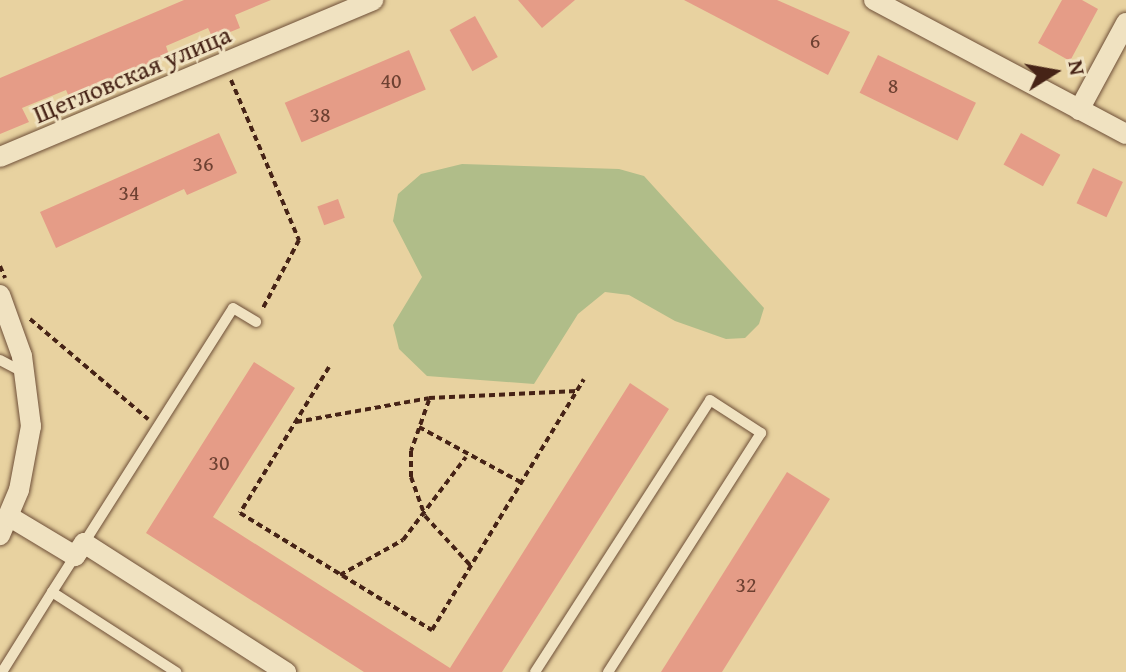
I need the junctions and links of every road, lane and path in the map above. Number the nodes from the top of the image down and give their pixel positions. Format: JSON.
{"nodes":[{"id":1,"x":373,"y":0,"type":"edge"},
{"id":2,"x":874,"y":0,"type":"edge"},
{"id":3,"x":1126,"y":23,"type":"edge"},
{"id":4,"x":224,"y":63,"type":"junction"},
{"id":5,"x":1079,"y":110,"type":"junction"},
{"id":6,"x":1126,"y":134,"type":"edge"},
{"id":7,"x":0,"y":157,"type":"edge"},
{"id":8,"x":0,"y":266,"type":"edge"},
{"id":9,"x":6,"y":294,"type":"edge"},
{"id":10,"x":18,"y":309,"type":"dead end"},
{"id":11,"x":256,"y":322,"type":"joint"},
{"id":12,"x":0,"y":360,"type":"edge"},
{"id":13,"x":329,"y":367,"type":"dead end"},
{"id":14,"x":25,"y":374,"type":"junction"},
{"id":15,"x":584,"y":379,"type":"dead end"},
{"id":16,"x":577,"y":391,"type":"junction"},
{"id":17,"x":429,"y":398,"type":"junction"},
{"id":18,"x":296,"y":422,"type":"junction"},
{"id":19,"x":157,"y":427,"type":"junction"},
{"id":20,"x":419,"y":427,"type":"junction"},
{"id":21,"x":466,"y":457,"type":"junction"},
{"id":22,"x":522,"y":483,"type":"junction"},
{"id":23,"x":425,"y":516,"type":"junction"},
{"id":24,"x":5,"y":526,"type":"edge"},
{"id":25,"x":79,"y":550,"type":"junction"},
{"id":26,"x":471,"y":566,"type":"junction"},
{"id":27,"x":340,"y":575,"type":"junction"},
{"id":28,"x":52,"y":592,"type":"junction"},
{"id":29,"x":2,"y":672,"type":"edge"},
{"id":30,"x":176,"y":672,"type":"edge"},
{"id":31,"x":286,"y":672,"type":"edge"},
{"id":32,"x":535,"y":672,"type":"edge"},
{"id":33,"x":608,"y":672,"type":"edge"}],
"edges":[{"from":1,"to":4,"type":"street","name":"Щегловская улица"},
{"from":2,"to":5,"type":"street"},
{"from":3,"to":5,"type":"street"},
{"from":4,"to":7,"type":"street","name":"Щегловская улица"},
{"from":4,"to":11,"type":"path"},
{"from":5,"to":6,"type":"street"},
{"from":8,"to":9,"type":"path"},
{"from":9,"to":14,"type":"street"},
{"from":10,"to":19,"type":"path"},
{"from":11,"to":19,"type":"lane"},
{"from":12,"to":14,"type":"lane"},
{"from":13,"to":18,"type":"path"},
{"from":14,"to":24,"type":"street"},
{"from":15,"to":16,"type":"path"},
{"from":16,"to":17,"type":"path"},
{"from":16,"to":22,"type":"path"},
{"from":17,"to":18,"type":"path"},
{"from":17,"to":20,"type":"path"},
{"from":18,"to":27,"type":"path"},
{"from":19,"to":25,"type":"lane"},
{"from":20,"to":21,"type":"path"},
{"from":20,"to":23,"type":"path"},
{"from":21,"to":22,"type":"path"},
{"from":21,"to":23,"type":"path"},
{"from":22,"to":26,"type":"path"},
{"from":23,"to":26,"type":"path"},
{"from":23,"to":27,"type":"path"},
{"from":24,"to":25,"type":"street"},
{"from":25,"to":28,"type":"lane"},
{"from":25,"to":31,"type":"street"},
{"from":26,"to":27,"type":"path"},
{"from":28,"to":29,"type":"lane"},
{"from":28,"to":30,"type":"lane"},
{"from":32,"to":33,"type":"lane"}]}
